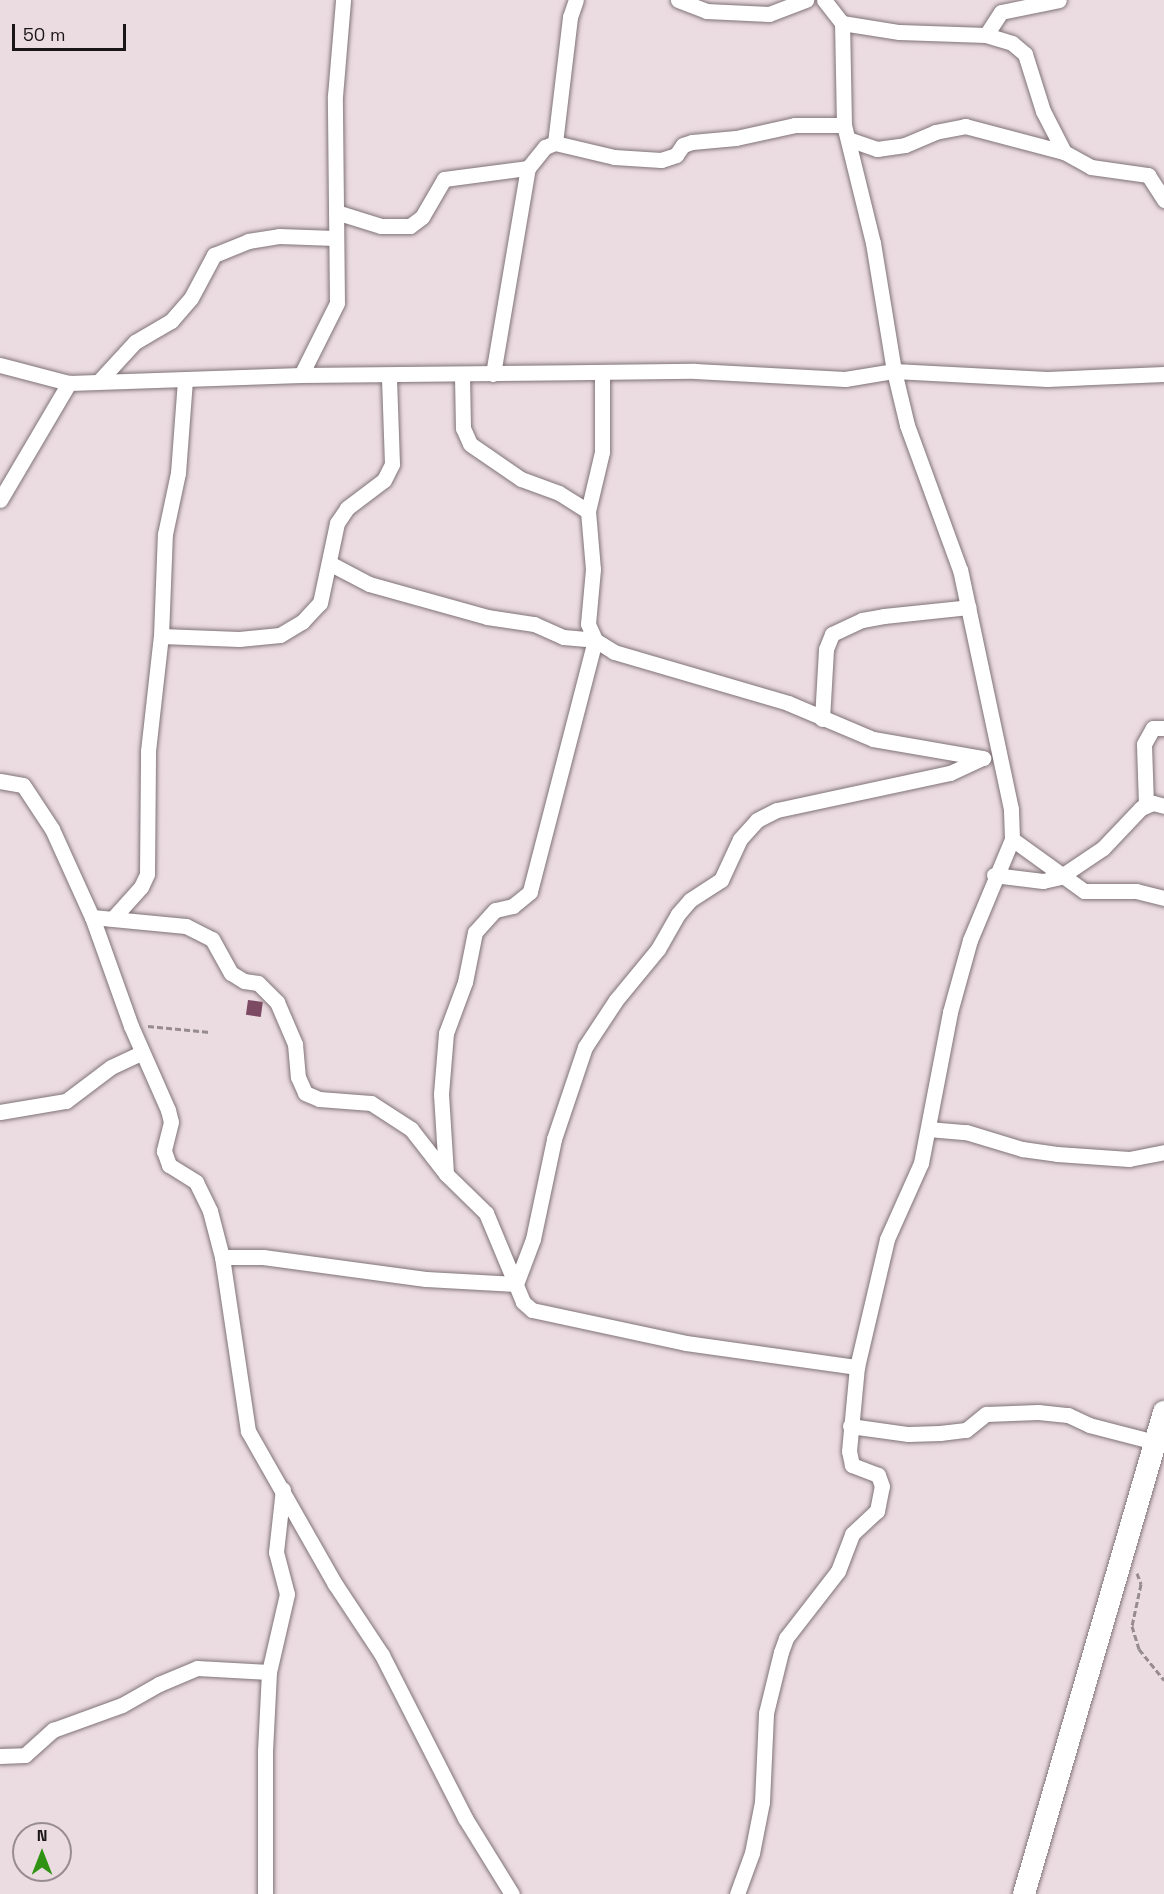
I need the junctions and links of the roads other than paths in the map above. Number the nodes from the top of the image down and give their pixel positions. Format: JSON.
{"nodes":[{"id":1,"x":344,"y":0,"type":"edge"},
{"id":2,"x":576,"y":0,"type":"edge"},
{"id":3,"x":678,"y":0,"type":"edge"},
{"id":4,"x":806,"y":0,"type":"edge"},
{"id":5,"x":824,"y":0,"type":"edge"},
{"id":6,"x":1059,"y":0,"type":"edge"},
{"id":7,"x":842,"y":23,"type":"junction"},
{"id":8,"x":986,"y":35,"type":"junction"},
{"id":9,"x":846,"y":132,"type":"junction"},
{"id":10,"x":555,"y":143,"type":"junction"},
{"id":11,"x":1064,"y":152,"type":"junction"},
{"id":12,"x":528,"y":168,"type":"junction"},
{"id":13,"x":1164,"y":200,"type":"edge"},
{"id":14,"x":336,"y":212,"type":"junction"},
{"id":15,"x":334,"y":238,"type":"junction"},
{"id":16,"x":0,"y":365,"type":"edge"},
{"id":17,"x":894,"y":371,"type":"junction"},
{"id":18,"x":493,"y":374,"type":"junction"},
{"id":19,"x":1164,"y":374,"type":"edge"},
{"id":20,"x":301,"y":375,"type":"junction"},
{"id":21,"x":602,"y":375,"type":"junction"},
{"id":22,"x":462,"y":376,"type":"junction"},
{"id":23,"x":389,"y":377,"type":"junction"},
{"id":24,"x":100,"y":380,"type":"junction"},
{"id":25,"x":185,"y":380,"type":"junction"},
{"id":26,"x":69,"y":383,"type":"junction"},
{"id":27,"x":0,"y":500,"type":"edge"},
{"id":28,"x":588,"y":511,"type":"junction"},
{"id":29,"x":329,"y":563,"type":"junction"},
{"id":30,"x":969,"y":607,"type":"junction"},
{"id":31,"x":161,"y":636,"type":"junction"},
{"id":32,"x":595,"y":640,"type":"junction"},
{"id":33,"x":822,"y":719,"type":"junction"},
{"id":34,"x":1164,"y":728,"type":"edge"},
{"id":35,"x":982,"y":758,"type":"junction"},
{"id":36,"x":998,"y":759,"type":"junction"},
{"id":37,"x":0,"y":781,"type":"edge"},
{"id":38,"x":1146,"y":805,"type":"junction"},
{"id":39,"x":1164,"y":806,"type":"edge"},
{"id":40,"x":1012,"y":839,"type":"junction"},
{"id":41,"x":994,"y":875,"type":"junction"},
{"id":42,"x":1060,"y":877,"type":"junction"},
{"id":43,"x":1164,"y":898,"type":"edge"},
{"id":44,"x":92,"y":917,"type":"junction"},
{"id":45,"x":114,"y":917,"type":"junction"},
{"id":46,"x":141,"y":1053,"type":"junction"},
{"id":47,"x":0,"y":1112,"type":"edge"},
{"id":48,"x":928,"y":1130,"type":"junction"},
{"id":49,"x":1164,"y":1152,"type":"edge"},
{"id":50,"x":446,"y":1174,"type":"junction"},
{"id":51,"x":222,"y":1257,"type":"junction"},
{"id":52,"x":516,"y":1284,"type":"junction"},
{"id":53,"x":857,"y":1367,"type":"junction"},
{"id":54,"x":1164,"y":1412,"type":"edge"},
{"id":55,"x":850,"y":1426,"type":"junction"},
{"id":56,"x":1155,"y":1442,"type":"junction"},
{"id":57,"x":283,"y":1489,"type":"junction"},
{"id":58,"x":269,"y":1672,"type":"junction"},
{"id":59,"x":0,"y":1756,"type":"edge"},
{"id":60,"x":266,"y":1894,"type":"edge"},
{"id":61,"x":512,"y":1894,"type":"edge"},
{"id":62,"x":737,"y":1894,"type":"edge"},
{"id":63,"x":1024,"y":1894,"type":"edge"}],
"edges":[{"from":1,"to":14,"type":"street"},
{"from":2,"to":10,"type":"street"},
{"from":3,"to":4,"type":"street"},
{"from":5,"to":7,"type":"street"},
{"from":6,"to":8,"type":"street"},
{"from":7,"to":8,"type":"street"},
{"from":7,"to":9,"type":"street"},
{"from":8,"to":11,"type":"street"},
{"from":9,"to":10,"type":"street"},
{"from":9,"to":11,"type":"street"},
{"from":9,"to":17,"type":"street"},
{"from":10,"to":12,"type":"street"},
{"from":11,"to":13,"type":"street"},
{"from":12,"to":14,"type":"street"},
{"from":12,"to":18,"type":"street"},
{"from":14,"to":15,"type":"street"},
{"from":15,"to":20,"type":"street"},
{"from":15,"to":24,"type":"street"},
{"from":16,"to":26,"type":"street"},
{"from":17,"to":19,"type":"street"},
{"from":17,"to":21,"type":"street"},
{"from":17,"to":30,"type":"street"},
{"from":18,"to":21,"type":"street"},
{"from":18,"to":22,"type":"street"},
{"from":20,"to":23,"type":"street"},
{"from":20,"to":25,"type":"street"},
{"from":21,"to":28,"type":"street"},
{"from":22,"to":23,"type":"street"},
{"from":22,"to":28,"type":"street"},
{"from":23,"to":29,"type":"street"},
{"from":24,"to":25,"type":"street"},
{"from":24,"to":26,"type":"street"},
{"from":25,"to":31,"type":"street"},
{"from":26,"to":27,"type":"street"},
{"from":28,"to":32,"type":"street"},
{"from":29,"to":31,"type":"street"},
{"from":29,"to":32,"type":"street"},
{"from":30,"to":33,"type":"street"},
{"from":30,"to":36,"type":"street"},
{"from":31,"to":45,"type":"street"},
{"from":32,"to":33,"type":"street"},
{"from":32,"to":50,"type":"street"},
{"from":33,"to":35,"type":"street"},
{"from":34,"to":38,"type":"street"},
{"from":35,"to":36,"type":"street"},
{"from":35,"to":52,"type":"street"},
{"from":36,"to":40,"type":"street"},
{"from":37,"to":44,"type":"street"},
{"from":38,"to":39,"type":"street"},
{"from":38,"to":42,"type":"street"},
{"from":40,"to":41,"type":"street"},
{"from":40,"to":42,"type":"street"},
{"from":41,"to":42,"type":"street"},
{"from":41,"to":48,"type":"street"},
{"from":42,"to":43,"type":"street"},
{"from":44,"to":45,"type":"street"},
{"from":44,"to":46,"type":"street"},
{"from":45,"to":50,"type":"street"},
{"from":46,"to":47,"type":"street"},
{"from":46,"to":51,"type":"street"},
{"from":48,"to":49,"type":"street"},
{"from":48,"to":53,"type":"street"},
{"from":50,"to":52,"type":"street"},
{"from":51,"to":52,"type":"street"},
{"from":51,"to":57,"type":"street"},
{"from":52,"to":53,"type":"street"},
{"from":53,"to":55,"type":"street"},
{"from":54,"to":56,"type":"main road"},
{"from":55,"to":56,"type":"street"},
{"from":55,"to":62,"type":"street"},
{"from":56,"to":63,"type":"main road"},
{"from":57,"to":58,"type":"street"},
{"from":57,"to":61,"type":"street"},
{"from":58,"to":59,"type":"street"},
{"from":58,"to":60,"type":"street"}]}
